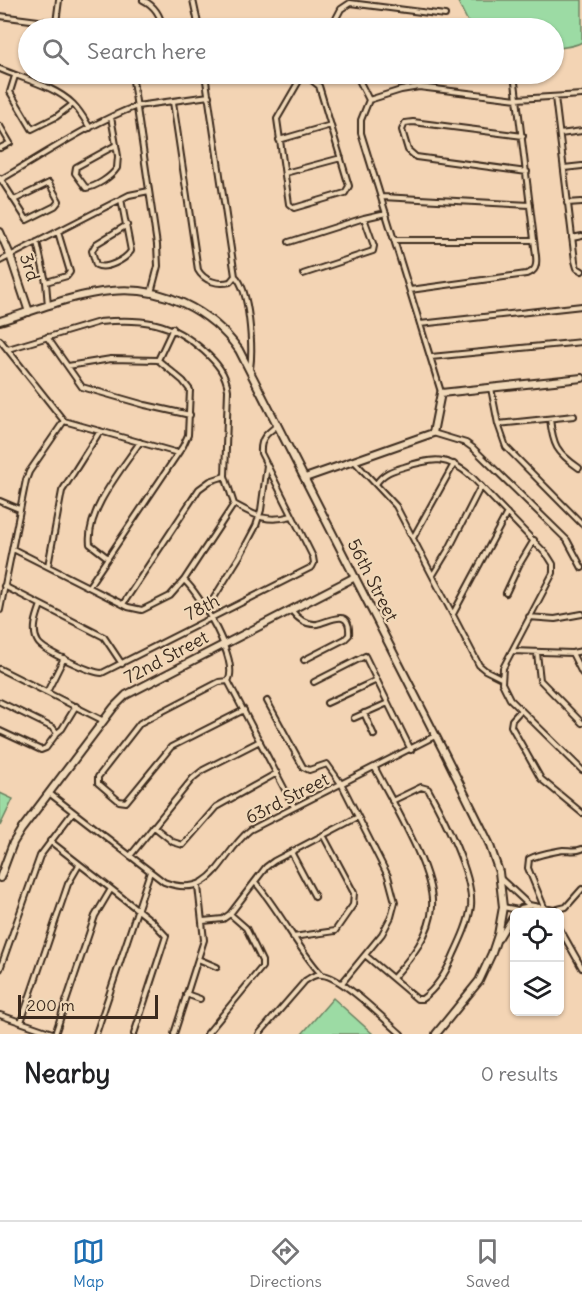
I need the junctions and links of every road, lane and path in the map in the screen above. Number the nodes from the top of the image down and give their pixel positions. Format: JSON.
{"nodes":[{"id":1,"x":58,"y":0,"type":"edge"},
{"id":2,"x":143,"y":0,"type":"edge"},
{"id":3,"x":193,"y":0,"type":"edge"},
{"id":4,"x":445,"y":15,"type":"dead end"},
{"id":5,"x":0,"y":16,"type":"edge"},
{"id":6,"x":18,"y":18,"type":"edge"},
{"id":7,"x":56,"y":18,"type":"edge"},
{"id":8,"x":160,"y":18,"type":"edge"},
{"id":9,"x":197,"y":18,"type":"edge"},
{"id":10,"x":336,"y":18,"type":"edge"},
{"id":11,"x":0,"y":69,"type":"edge"},
{"id":12,"x":15,"y":76,"type":"junction"},
{"id":13,"x":18,"y":77,"type":"edge"},
{"id":14,"x":35,"y":84,"type":"edge"},
{"id":15,"x":134,"y":84,"type":"edge"},
{"id":16,"x":207,"y":84,"type":"edge"},
{"id":17,"x":298,"y":84,"type":"edge"},
{"id":18,"x":318,"y":84,"type":"edge"},
{"id":19,"x":361,"y":84,"type":"edge"},
{"id":20,"x":515,"y":84,"type":"edge"},
{"id":21,"x":582,"y":95,"type":"edge"},
{"id":22,"x":209,"y":96,"type":"junction"},
{"id":23,"x":555,"y":97,"type":"junction"},
{"id":24,"x":516,"y":99,"type":"junction"},
{"id":25,"x":369,"y":100,"type":"junction"},
{"id":26,"x":173,"y":102,"type":"junction"},
{"id":27,"x":73,"y":104,"type":"junction"},
{"id":28,"x":137,"y":106,"type":"junction"},
{"id":29,"x":111,"y":117,"type":"junction"},
{"id":30,"x":331,"y":124,"type":"junction"},
{"id":31,"x":0,"y":126,"type":"edge"},
{"id":32,"x":90,"y":128,"type":"junction"},
{"id":33,"x":582,"y":131,"type":"edge"},
{"id":34,"x":560,"y":134,"type":"junction"},
{"id":35,"x":523,"y":136,"type":"junction"},
{"id":36,"x":279,"y":140,"type":"junction"},
{"id":37,"x":116,"y":145,"type":"junction"},
{"id":38,"x":0,"y":148,"type":"edge"},
{"id":39,"x":341,"y":158,"type":"junction"},
{"id":40,"x":582,"y":166,"type":"edge"},
{"id":41,"x":564,"y":168,"type":"junction"},
{"id":42,"x":527,"y":172,"type":"junction"},
{"id":43,"x":285,"y":173,"type":"junction"},
{"id":44,"x":0,"y":179,"type":"edge"},
{"id":45,"x":149,"y":191,"type":"junction"},
{"id":46,"x":382,"y":197,"type":"junction"},
{"id":47,"x":121,"y":199,"type":"junction"},
{"id":48,"x":14,"y":200,"type":"junction"},
{"id":49,"x":582,"y":202,"type":"edge"},
{"id":50,"x":567,"y":203,"type":"junction"},
{"id":51,"x":530,"y":205,"type":"junction"},
{"id":52,"x":386,"y":213,"type":"junction"},
{"id":53,"x":364,"y":218,"type":"junction"},
{"id":54,"x":127,"y":225,"type":"junction"},
{"id":55,"x":0,"y":232,"type":"edge"},
{"id":56,"x":58,"y":232,"type":"junction"},
{"id":57,"x":582,"y":236,"type":"edge"},
{"id":58,"x":572,"y":238,"type":"junction"},
{"id":59,"x":395,"y":240,"type":"junction"},
{"id":60,"x":534,"y":240,"type":"junction"},
{"id":61,"x":37,"y":242,"type":"junction"},
{"id":62,"x":288,"y":242,"type":"dead end"},
{"id":63,"x":10,"y":255,"type":"junction"},
{"id":64,"x":0,"y":261,"type":"edge"},
{"id":65,"x":582,"y":271,"type":"edge"},
{"id":66,"x":303,"y":274,"type":"dead end"},
{"id":67,"x":235,"y":276,"type":"junction"},
{"id":68,"x":46,"y":282,"type":"junction"},
{"id":69,"x":410,"y":290,"type":"junction"},
{"id":70,"x":151,"y":293,"type":"junction"},
{"id":71,"x":48,"y":306,"type":"junction"},
{"id":72,"x":582,"y":306,"type":"edge"},
{"id":73,"x":29,"y":312,"type":"junction"},
{"id":74,"x":0,"y":321,"type":"edge"},
{"id":75,"x":420,"y":324,"type":"junction"},
{"id":76,"x":172,"y":328,"type":"junction"},
{"id":77,"x":48,"y":337,"type":"junction"},
{"id":78,"x":0,"y":340,"type":"edge"},
{"id":79,"x":582,"y":342,"type":"edge"},
{"id":80,"x":8,"y":349,"type":"junction"},
{"id":81,"x":431,"y":357,"type":"junction"},
{"id":82,"x":158,"y":360,"type":"junction"},
{"id":83,"x":68,"y":366,"type":"junction"},
{"id":84,"x":250,"y":369,"type":"junction"},
{"id":85,"x":582,"y":378,"type":"edge"},
{"id":86,"x":491,"y":388,"type":"junction"},
{"id":87,"x":441,"y":393,"type":"junction"},
{"id":88,"x":190,"y":415,"type":"junction"},
{"id":89,"x":574,"y":416,"type":"dead end"},
{"id":90,"x":550,"y":419,"type":"junction"},
{"id":91,"x":64,"y":421,"type":"junction"},
{"id":92,"x":278,"y":424,"type":"junction"},
{"id":93,"x":498,"y":424,"type":"junction"},
{"id":94,"x":100,"y":431,"type":"junction"},
{"id":95,"x":433,"y":434,"type":"junction"},
{"id":96,"x":140,"y":442,"type":"junction"},
{"id":97,"x":179,"y":453,"type":"junction"},
{"id":98,"x":353,"y":460,"type":"junction"},
{"id":99,"x":454,"y":464,"type":"junction"},
{"id":100,"x":267,"y":465,"type":"junction"},
{"id":101,"x":579,"y":468,"type":"dead end"},
{"id":102,"x":225,"y":476,"type":"junction"},
{"id":103,"x":305,"y":478,"type":"junction"},
{"id":104,"x":376,"y":484,"type":"junction"},
{"id":105,"x":481,"y":486,"type":"junction"},
{"id":106,"x":0,"y":501,"type":"edge"},
{"id":107,"x":234,"y":504,"type":"junction"},
{"id":108,"x":19,"y":509,"type":"junction"},
{"id":109,"x":507,"y":513,"type":"junction"},
{"id":110,"x":292,"y":516,"type":"junction"},
{"id":111,"x":259,"y":517,"type":"junction"},
{"id":112,"x":582,"y":524,"type":"edge"},
{"id":113,"x":413,"y":538,"type":"junction"},
{"id":114,"x":534,"y":540,"type":"junction"},
{"id":115,"x":13,"y":549,"type":"junction"},
{"id":116,"x":108,"y":558,"type":"junction"},
{"id":117,"x":48,"y":566,"type":"junction"},
{"id":118,"x":582,"y":568,"type":"edge"},
{"id":119,"x":432,"y":576,"type":"junction"},
{"id":120,"x":355,"y":578,"type":"junction"},
{"id":121,"x":184,"y":580,"type":"junction"},
{"id":122,"x":4,"y":586,"type":"junction"},
{"id":123,"x":89,"y":586,"type":"junction"},
{"id":124,"x":506,"y":593,"type":"dead end"},
{"id":125,"x":123,"y":604,"type":"junction"},
{"id":126,"x":41,"y":605,"type":"junction"},
{"id":127,"x":0,"y":609,"type":"edge"},
{"id":128,"x":207,"y":609,"type":"junction"},
{"id":129,"x":292,"y":611,"type":"junction"},
{"id":130,"x":453,"y":614,"type":"junction"},
{"id":131,"x":582,"y":614,"type":"edge"},
{"id":132,"x":211,"y":617,"type":"junction"},
{"id":133,"x":529,"y":617,"type":"junction"},
{"id":134,"x":223,"y":644,"type":"junction"},
{"id":135,"x":512,"y":651,"type":"junction"},
{"id":136,"x":582,"y":651,"type":"edge"},
{"id":137,"x":537,"y":653,"type":"junction"},
{"id":138,"x":572,"y":653,"type":"junction"},
{"id":139,"x":64,"y":658,"type":"junction"},
{"id":140,"x":304,"y":660,"type":"dead end"},
{"id":141,"x":122,"y":664,"type":"junction"},
{"id":142,"x":0,"y":669,"type":"edge"},
{"id":143,"x":582,"y":673,"type":"edge"},
{"id":144,"x":501,"y":678,"type":"junction"},
{"id":145,"x":377,"y":680,"type":"junction"},
{"id":146,"x":228,"y":681,"type":"junction"},
{"id":147,"x":314,"y":682,"type":"dead end"},
{"id":148,"x":47,"y":692,"type":"junction"},
{"id":149,"x":267,"y":701,"type":"dead end"},
{"id":150,"x":0,"y":702,"type":"edge"},
{"id":151,"x":388,"y":703,"type":"junction"},
{"id":152,"x":327,"y":704,"type":"dead end"},
{"id":153,"x":76,"y":706,"type":"junction"},
{"id":154,"x":244,"y":710,"type":"junction"},
{"id":155,"x":521,"y":710,"type":"junction"},
{"id":156,"x":364,"y":712,"type":"junction"},
{"id":157,"x":354,"y":718,"type":"dead end"},
{"id":158,"x":104,"y":721,"type":"junction"},
{"id":159,"x":582,"y":723,"type":"edge"},
{"id":160,"x":0,"y":731,"type":"edge"},
{"id":161,"x":57,"y":733,"type":"junction"},
{"id":162,"x":374,"y":735,"type":"dead end"},
{"id":163,"x":435,"y":736,"type":"junction"},
{"id":164,"x":260,"y":741,"type":"junction"},
{"id":165,"x":411,"y":750,"type":"junction"},
{"id":166,"x":375,"y":768,"type":"junction"},
{"id":167,"x":582,"y":770,"type":"edge"},
{"id":168,"x":277,"y":773,"type":"junction"},
{"id":169,"x":342,"y":785,"type":"junction"},
{"id":170,"x":48,"y":792,"type":"junction"},
{"id":171,"x":392,"y":801,"type":"junction"},
{"id":172,"x":294,"y":807,"type":"junction"},
{"id":173,"x":73,"y":812,"type":"junction"},
{"id":174,"x":582,"y":813,"type":"edge"},
{"id":175,"x":358,"y":817,"type":"junction"},
{"id":176,"x":153,"y":826,"type":"junction"},
{"id":177,"x":323,"y":835,"type":"junction"},
{"id":178,"x":50,"y":841,"type":"junction"},
{"id":179,"x":582,"y":849,"type":"edge"},
{"id":180,"x":291,"y":852,"type":"junction"},
{"id":181,"x":130,"y":856,"type":"junction"},
{"id":182,"x":79,"y":865,"type":"junction"},
{"id":183,"x":150,"y":872,"type":"junction"},
{"id":184,"x":0,"y":878,"type":"edge"},
{"id":185,"x":501,"y":879,"type":"junction"},
{"id":186,"x":255,"y":882,"type":"junction"},
{"id":187,"x":198,"y":885,"type":"junction"},
{"id":188,"x":582,"y":889,"type":"edge"},
{"id":189,"x":111,"y":890,"type":"junction"},
{"id":190,"x":315,"y":897,"type":"dead end"},
{"id":191,"x":531,"y":906,"type":"junction"},
{"id":192,"x":503,"y":907,"type":"junction"},
{"id":193,"x":544,"y":907,"type":"joint"},
{"id":194,"x":526,"y":908,"type":"edge"},
{"id":195,"x":564,"y":908,"type":"edge"},
{"id":196,"x":138,"y":910,"type":"junction"},
{"id":197,"x":510,"y":910,"type":"edge"},
{"id":198,"x":230,"y":914,"type":"junction"},
{"id":199,"x":203,"y":921,"type":"junction"},
{"id":200,"x":510,"y":921,"type":"edge"},
{"id":201,"x":564,"y":936,"type":"edge"},
{"id":202,"x":292,"y":937,"type":"junction"},
{"id":203,"x":496,"y":941,"type":"junction"},
{"id":204,"x":365,"y":955,"type":"junction"},
{"id":205,"x":198,"y":959,"type":"junction"},
{"id":206,"x":217,"y":967,"type":"dead end"},
{"id":207,"x":582,"y":968,"type":"edge"},
{"id":208,"x":0,"y":969,"type":"edge"},
{"id":209,"x":321,"y":974,"type":"junction"},
{"id":210,"x":393,"y":978,"type":"junction"},
{"id":211,"x":342,"y":982,"type":"junction"},
{"id":212,"x":186,"y":993,"type":"junction"},
{"id":213,"x":200,"y":999,"type":"dead end"},
{"id":214,"x":0,"y":1015,"type":"edge"},
{"id":215,"x":21,"y":1022,"type":"junction"},
{"id":216,"x":96,"y":1034,"type":"edge"},
{"id":217,"x":134,"y":1034,"type":"edge"},
{"id":218,"x":174,"y":1034,"type":"edge"},
{"id":219,"x":207,"y":1034,"type":"edge"},
{"id":220,"x":259,"y":1034,"type":"edge"},
{"id":221,"x":401,"y":1034,"type":"edge"},
{"id":222,"x":436,"y":1034,"type":"edge"}],
"edges":[{"from":1,"to":7,"type":"street"},
{"from":2,"to":8,"type":"street"},
{"from":3,"to":9,"type":"street"},
{"from":4,"to":10,"type":"street"},
{"from":5,"to":6,"type":"street"},
{"from":11,"to":12,"type":"street"},
{"from":12,"to":13,"type":"street"},
{"from":12,"to":27,"type":"street"},
{"from":14,"to":27,"type":"street"},
{"from":15,"to":28,"type":"street"},
{"from":16,"to":22,"type":"street"},
{"from":17,"to":36,"type":"street"},
{"from":18,"to":30,"type":"street"},
{"from":19,"to":25,"type":"street"},
{"from":20,"to":24,"type":"street"},
{"from":21,"to":23,"type":"street"},
{"from":22,"to":26,"type":"street"},
{"from":22,"to":67,"type":"street"},
{"from":23,"to":24,"type":"street"},
{"from":23,"to":34,"type":"street"},
{"from":24,"to":25,"type":"street"},
{"from":24,"to":35,"type":"street"},
{"from":25,"to":46,"type":"street"},
{"from":26,"to":28,"type":"street"},
{"from":26,"to":67,"type":"street"},
{"from":27,"to":32,"type":"street"},
{"from":28,"to":29,"type":"street"},
{"from":28,"to":45,"type":"street"},
{"from":29,"to":32,"type":"street"},
{"from":29,"to":37,"type":"street"},
{"from":30,"to":36,"type":"street"},
{"from":30,"to":39,"type":"street"},
{"from":31,"to":38,"type":"street"},
{"from":32,"to":44,"type":"street"},
{"from":33,"to":34,"type":"street"},
{"from":34,"to":41,"type":"street"},
{"from":35,"to":42,"type":"street"},
{"from":35,"to":42,"type":"street"},
{"from":36,"to":43,"type":"street"},
{"from":37,"to":37,"type":"street"},
{"from":39,"to":43,"type":"street"},
{"from":39,"to":43,"type":"street"},
{"from":40,"to":41,"type":"street"},
{"from":41,"to":50,"type":"street"},
{"from":42,"to":51,"type":"street"},
{"from":44,"to":48,"type":"street"},
{"from":45,"to":47,"type":"street"},
{"from":45,"to":70,"type":"street"},
{"from":46,"to":51,"type":"street"},
{"from":46,"to":52,"type":"street"},
{"from":47,"to":54,"type":"street"},
{"from":47,"to":56,"type":"street"},
{"from":48,"to":48,"type":"street"},
{"from":49,"to":50,"type":"street"},
{"from":50,"to":58,"type":"street"},
{"from":51,"to":60,"type":"street"},
{"from":52,"to":53,"type":"street"},
{"from":52,"to":59,"type":"street"},
{"from":53,"to":62,"type":"street"},
{"from":53,"to":66,"type":"street"},
{"from":54,"to":54,"type":"street"},
{"from":55,"to":63,"type":"street","name":"3rd"},
{"from":56,"to":61,"type":"street"},
{"from":56,"to":68,"type":"street"},
{"from":57,"to":58,"type":"street"},
{"from":58,"to":65,"type":"street"},
{"from":59,"to":60,"type":"street"},
{"from":59,"to":69,"type":"street"},
{"from":60,"to":69,"type":"street"},
{"from":61,"to":63,"type":"street"},
{"from":61,"to":68,"type":"street"},
{"from":63,"to":64,"type":"street"},
{"from":63,"to":73,"type":"street","name":"3rd"},
{"from":67,"to":84,"type":"street"},
{"from":68,"to":71,"type":"street"},
{"from":69,"to":75,"type":"street"},
{"from":70,"to":71,"type":"street","name":"56th Street"},
{"from":70,"to":84,"type":"street","name":"56th Street"},
{"from":71,"to":73,"type":"street","name":"56th Street"},
{"from":72,"to":75,"type":"street"},
{"from":73,"to":74,"type":"street","name":"56th Street"},
{"from":75,"to":81,"type":"street"},
{"from":76,"to":77,"type":"street"},
{"from":76,"to":82,"type":"street"},
{"from":76,"to":102,"type":"street"},
{"from":77,"to":80,"type":"street"},
{"from":77,"to":83,"type":"street"},
{"from":78,"to":80,"type":"street"},
{"from":79,"to":81,"type":"street"},
{"from":80,"to":91,"type":"street"},
{"from":81,"to":87,"type":"street"},
{"from":82,"to":83,"type":"street"},
{"from":82,"to":88,"type":"street"},
{"from":83,"to":88,"type":"street"},
{"from":84,"to":92,"type":"street","name":"56th Street"},
{"from":85,"to":86,"type":"street"},
{"from":86,"to":87,"type":"street"},
{"from":86,"to":93,"type":"street"},
{"from":87,"to":95,"type":"street"},
{"from":88,"to":97,"type":"street"},
{"from":89,"to":90,"type":"street"},
{"from":90,"to":93,"type":"street"},
{"from":90,"to":101,"type":"street"},
{"from":91,"to":94,"type":"street"},
{"from":91,"to":108,"type":"street"},
{"from":92,"to":100,"type":"street"},
{"from":92,"to":103,"type":"street","name":"56th Street"},
{"from":93,"to":112,"type":"street"},
{"from":94,"to":96,"type":"street"},
{"from":94,"to":117,"type":"street"},
{"from":95,"to":98,"type":"street"},
{"from":95,"to":118,"type":"street"},
{"from":96,"to":97,"type":"street"},
{"from":96,"to":116,"type":"street"},
{"from":97,"to":116,"type":"street"},
{"from":98,"to":103,"type":"street"},
{"from":98,"to":104,"type":"street"},
{"from":99,"to":104,"type":"street"},
{"from":99,"to":105,"type":"street"},
{"from":99,"to":113,"type":"street"},
{"from":100,"to":110,"type":"street","name":"78th"},
{"from":100,"to":111,"type":"street"},
{"from":102,"to":107,"type":"street"},
{"from":102,"to":125,"type":"street"},
{"from":103,"to":120,"type":"street","name":"56th Street"},
{"from":104,"to":113,"type":"street"},
{"from":105,"to":109,"type":"street"},
{"from":105,"to":119,"type":"street"},
{"from":106,"to":108,"type":"street"},
{"from":107,"to":111,"type":"street"},
{"from":107,"to":121,"type":"street"},
{"from":108,"to":115,"type":"street"},
{"from":109,"to":114,"type":"street"},
{"from":109,"to":130,"type":"street"},
{"from":110,"to":111,"type":"street"},
{"from":110,"to":132,"type":"street","name":"78th"},
{"from":111,"to":128,"type":"street"},
{"from":113,"to":119,"type":"street"},
{"from":114,"to":124,"type":"street"},
{"from":114,"to":133,"type":"street"},
{"from":115,"to":117,"type":"street"},
{"from":115,"to":122,"type":"street"},
{"from":116,"to":123,"type":"street"},
{"from":117,"to":123,"type":"street"},
{"from":119,"to":130,"type":"street"},
{"from":120,"to":129,"type":"street","name":"72nd Street"},
{"from":120,"to":163,"type":"street","name":"56th Street"},
{"from":121,"to":125,"type":"street"},
{"from":121,"to":128,"type":"street"},
{"from":122,"to":126,"type":"street"},
{"from":122,"to":127,"type":"street"},
{"from":123,"to":125,"type":"street"},
{"from":126,"to":139,"type":"street","name":"78th"},
{"from":126,"to":141,"type":"street"},
{"from":128,"to":132,"type":"street"},
{"from":129,"to":134,"type":"street","name":"72nd Street"},
{"from":129,"to":140,"type":"street"},
{"from":130,"to":144,"type":"street"},
{"from":131,"to":133,"type":"street"},
{"from":132,"to":134,"type":"street"},
{"from":132,"to":141,"type":"street","name":"78th"},
{"from":133,"to":135,"type":"street"},
{"from":134,"to":146,"type":"street"},
{"from":134,"to":158,"type":"street","name":"72nd Street"},
{"from":135,"to":137,"type":"street"},
{"from":135,"to":144,"type":"street"},
{"from":136,"to":138,"type":"street"},
{"from":137,"to":138,"type":"street"},
{"from":137,"to":159,"type":"street"},
{"from":138,"to":143,"type":"street"},
{"from":139,"to":141,"type":"street","name":"78th"},
{"from":139,"to":148,"type":"street"},
{"from":142,"to":148,"type":"street"},
{"from":144,"to":155,"type":"street"},
{"from":145,"to":147,"type":"street"},
{"from":145,"to":151,"type":"street"},
{"from":145,"to":152,"type":"street"},
{"from":146,"to":154,"type":"street"},
{"from":146,"to":154,"type":"street"},
{"from":148,"to":153,"type":"street"},
{"from":149,"to":169,"type":"street"},
{"from":150,"to":161,"type":"street"},
{"from":151,"to":156,"type":"street"},
{"from":151,"to":165,"type":"street"},
{"from":153,"to":158,"type":"street"},
{"from":153,"to":161,"type":"street"},
{"from":154,"to":164,"type":"street"},
{"from":155,"to":167,"type":"street"},
{"from":155,"to":174,"type":"street"},
{"from":156,"to":157,"type":"street"},
{"from":156,"to":162,"type":"street"},
{"from":158,"to":170,"type":"street","name":"72nd Street"},
{"from":160,"to":161,"type":"street"},
{"from":163,"to":165,"type":"street","name":"63rd Street"},
{"from":163,"to":185,"type":"street","name":"56th Street"},
{"from":164,"to":168,"type":"street"},
{"from":164,"to":176,"type":"street"},
{"from":165,"to":166,"type":"street","name":"63rd Street"},
{"from":166,"to":169,"type":"street","name":"63rd Street"},
{"from":166,"to":171,"type":"street"},
{"from":168,"to":172,"type":"street"},
{"from":168,"to":176,"type":"street"},
{"from":169,"to":172,"type":"street","name":"63rd Street"},
{"from":169,"to":175,"type":"street"},
{"from":170,"to":173,"type":"street"},
{"from":170,"to":184,"type":"street","name":"72nd Street"},
{"from":171,"to":210,"type":"street"},
{"from":171,"to":210,"type":"street"},
{"from":172,"to":187,"type":"street","name":"63rd Street"},
{"from":173,"to":178,"type":"street"},
{"from":173,"to":181,"type":"street"},
{"from":175,"to":177,"type":"street"},
{"from":175,"to":204,"type":"street"},
{"from":176,"to":181,"type":"street"},
{"from":177,"to":180,"type":"street"},
{"from":177,"to":202,"type":"street"},
{"from":178,"to":182,"type":"street"},
{"from":178,"to":208,"type":"street"},
{"from":179,"to":193,"type":"street"},
{"from":180,"to":186,"type":"street"},
{"from":180,"to":190,"type":"street"},
{"from":181,"to":183,"type":"street"},
{"from":182,"to":189,"type":"street"},
{"from":182,"to":215,"type":"street"},
{"from":183,"to":187,"type":"street"},
{"from":183,"to":196,"type":"street"},
{"from":185,"to":191,"type":"street"},
{"from":185,"to":192,"type":"street","name":"56th Street"},
{"from":186,"to":198,"type":"street"},
{"from":186,"to":202,"type":"street"},
{"from":187,"to":199,"type":"street"},
{"from":188,"to":195,"type":"street"},
{"from":189,"to":196,"type":"street"},
{"from":189,"to":215,"type":"street"},
{"from":191,"to":193,"type":"street"},
{"from":191,"to":194,"type":"street"},
{"from":192,"to":197,"type":"street"},
{"from":192,"to":203,"type":"street","name":"56th Street"},
{"from":196,"to":216,"type":"street"},
{"from":196,"to":217,"type":"street"},
{"from":198,"to":199,"type":"street"},
{"from":198,"to":219,"type":"street"},
{"from":199,"to":205,"type":"street"},
{"from":200,"to":203,"type":"street"},
{"from":201,"to":207,"type":"street"},
{"from":202,"to":209,"type":"street"},
{"from":203,"to":222,"type":"street","name":"56th Street"},
{"from":204,"to":210,"type":"street"},
{"from":204,"to":211,"type":"street"},
{"from":205,"to":206,"type":"street"},
{"from":205,"to":212,"type":"street"},
{"from":209,"to":211,"type":"street"},
{"from":209,"to":220,"type":"street"},
{"from":211,"to":221,"type":"street"},
{"from":212,"to":213,"type":"street"},
{"from":212,"to":218,"type":"street"},
{"from":214,"to":215,"type":"street"}]}
